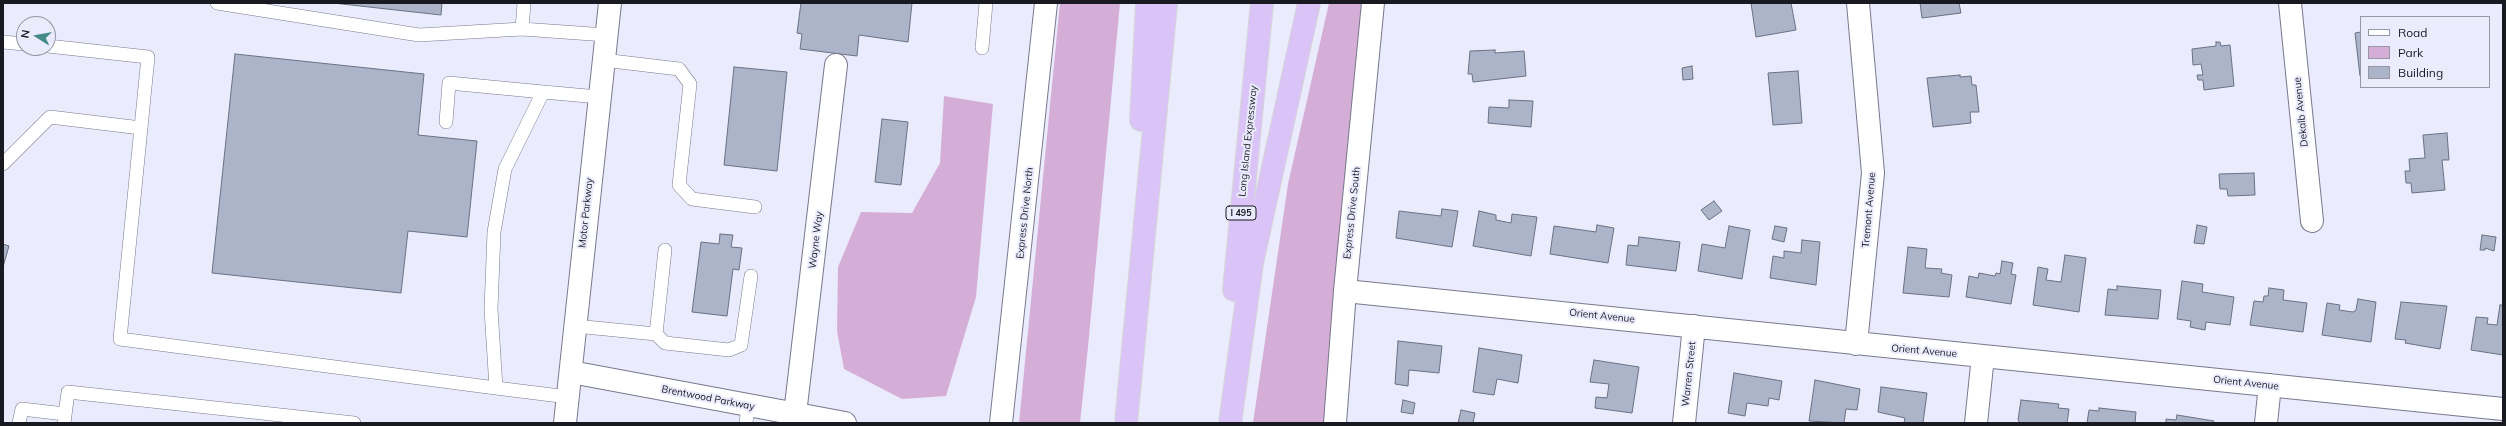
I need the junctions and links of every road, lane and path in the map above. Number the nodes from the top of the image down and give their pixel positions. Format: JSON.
{"nodes":[{"id":1,"x":217,"y":3,"type":"edge"},
{"id":2,"x":524,"y":3,"type":"edge"},
{"id":3,"x":610,"y":3,"type":"edge"},
{"id":4,"x":986,"y":3,"type":"edge"},
{"id":5,"x":1046,"y":3,"type":"edge"},
{"id":6,"x":1147,"y":3,"type":"edge"},
{"id":7,"x":1166,"y":3,"type":"edge"},
{"id":8,"x":1262,"y":3,"type":"edge"},
{"id":9,"x":1308,"y":3,"type":"edge"},
{"id":10,"x":1373,"y":3,"type":"edge"},
{"id":11,"x":1858,"y":3,"type":"edge"},
{"id":12,"x":2290,"y":3,"type":"edge"},
{"id":13,"x":522,"y":29,"type":"junction"},
{"id":14,"x":606,"y":35,"type":"junction"},
{"id":15,"x":3,"y":42,"type":"edge"},
{"id":16,"x":16,"y":43,"type":"edge"},
{"id":17,"x":56,"y":47,"type":"edge"},
{"id":18,"x":982,"y":48,"type":"dead end"},
{"id":19,"x":603,"y":60,"type":"junction"},
{"id":20,"x":836,"y":65,"type":"dead end"},
{"id":21,"x":543,"y":92,"type":"junction"},
{"id":22,"x":599,"y":97,"type":"junction"},
{"id":23,"x":446,"y":122,"type":"dead end"},
{"id":24,"x":141,"y":128,"type":"junction"},
{"id":25,"x":3,"y":164,"type":"edge"},
{"id":26,"x":755,"y":206,"type":"dead end"},
{"id":27,"x":2312,"y":221,"type":"dead end"},
{"id":28,"x":665,"y":250,"type":"dead end"},
{"id":29,"x":752,"y":276,"type":"dead end"},
{"id":30,"x":1345,"y":291,"type":"junction"},
{"id":31,"x":575,"y":326,"type":"junction"},
{"id":32,"x":1694,"y":326,"type":"junction"},
{"id":33,"x":656,"y":334,"type":"junction"},
{"id":34,"x":1856,"y":344,"type":"junction"},
{"id":35,"x":1983,"y":356,"type":"junction"},
{"id":36,"x":571,"y":372,"type":"junction"},
{"id":37,"x":2270,"y":385,"type":"junction"},
{"id":38,"x":496,"y":388,"type":"junction"},
{"id":39,"x":568,"y":397,"type":"junction"},
{"id":40,"x":2503,"y":409,"type":"edge"},
{"id":41,"x":747,"y":414,"type":"edge"},
{"id":42,"x":65,"y":419,"type":"edge"},
{"id":43,"x":795,"y":419,"type":"edge"},
{"id":44,"x":19,"y":423,"type":"edge"},
{"id":45,"x":354,"y":423,"type":"edge"},
{"id":46,"x":565,"y":423,"type":"edge"},
{"id":47,"x":845,"y":423,"type":"edge"},
{"id":48,"x":1001,"y":423,"type":"edge"},
{"id":49,"x":1126,"y":423,"type":"edge"},
{"id":50,"x":1221,"y":423,"type":"edge"},
{"id":51,"x":1230,"y":423,"type":"edge"},
{"id":52,"x":1335,"y":423,"type":"edge"},
{"id":53,"x":1684,"y":423,"type":"edge"},
{"id":54,"x":1976,"y":423,"type":"edge"},
{"id":55,"x":2266,"y":423,"type":"edge"}],
"edges":[{"from":1,"to":13,"type":"lane"},
{"from":2,"to":13,"type":"lane"},
{"from":3,"to":14,"type":"street","name":"Motor Parkway"},
{"from":4,"to":18,"type":"lane"},
{"from":5,"to":48,"type":"street","name":"Express Drive North"},
{"from":6,"to":49,"type":"highway"},
{"from":7,"to":49,"type":"highway"},
{"from":8,"to":50,"type":"highway","name":"Long Island Expressway","number":"I 495"},
{"from":9,"to":51,"type":"highway"},
{"from":10,"to":30,"type":"street","name":"Express Drive South"},
{"from":11,"to":34,"type":"street","name":"Tremont Avenue"},
{"from":12,"to":27,"type":"street","name":"Dekalb Avenue"},
{"from":13,"to":14,"type":"lane"},
{"from":14,"to":19,"type":"street","name":"Motor Parkway"},
{"from":15,"to":16,"type":"lane"},
{"from":17,"to":24,"type":"lane"},
{"from":19,"to":22,"type":"street","name":"Motor Parkway"},
{"from":19,"to":26,"type":"lane"},
{"from":20,"to":43,"type":"street","name":"Wayne Way"},
{"from":21,"to":22,"type":"lane"},
{"from":21,"to":23,"type":"lane"},
{"from":21,"to":38,"type":"lane"},
{"from":22,"to":31,"type":"street","name":"Motor Parkway"},
{"from":24,"to":25,"type":"lane"},
{"from":24,"to":38,"type":"lane"},
{"from":28,"to":33,"type":"lane"},
{"from":29,"to":33,"type":"lane"},
{"from":30,"to":32,"type":"street","name":"Orient Avenue"},
{"from":30,"to":52,"type":"street","name":"Express Drive South"},
{"from":31,"to":33,"type":"lane"},
{"from":31,"to":36,"type":"street","name":"Motor Parkway"},
{"from":32,"to":34,"type":"street","name":"Orient Avenue"},
{"from":32,"to":53,"type":"street","name":"Warren Street"},
{"from":34,"to":35,"type":"street","name":"Orient Avenue"},
{"from":35,"to":37,"type":"street","name":"Orient Avenue"},
{"from":35,"to":54,"type":"street"},
{"from":36,"to":39,"type":"street","name":"Motor Parkway"},
{"from":36,"to":41,"type":"street","name":"Brentwood Parkway"},
{"from":37,"to":40,"type":"street","name":"Orient Avenue"},
{"from":37,"to":55,"type":"street"},
{"from":38,"to":39,"type":"lane"},
{"from":39,"to":46,"type":"street","name":"Motor Parkway"},
{"from":41,"to":43,"type":"street","name":"Brentwood Parkway"},
{"from":42,"to":44,"type":"lane"},
{"from":42,"to":45,"type":"lane"},
{"from":43,"to":47,"type":"street","name":"Brentwood Parkway"}]}
